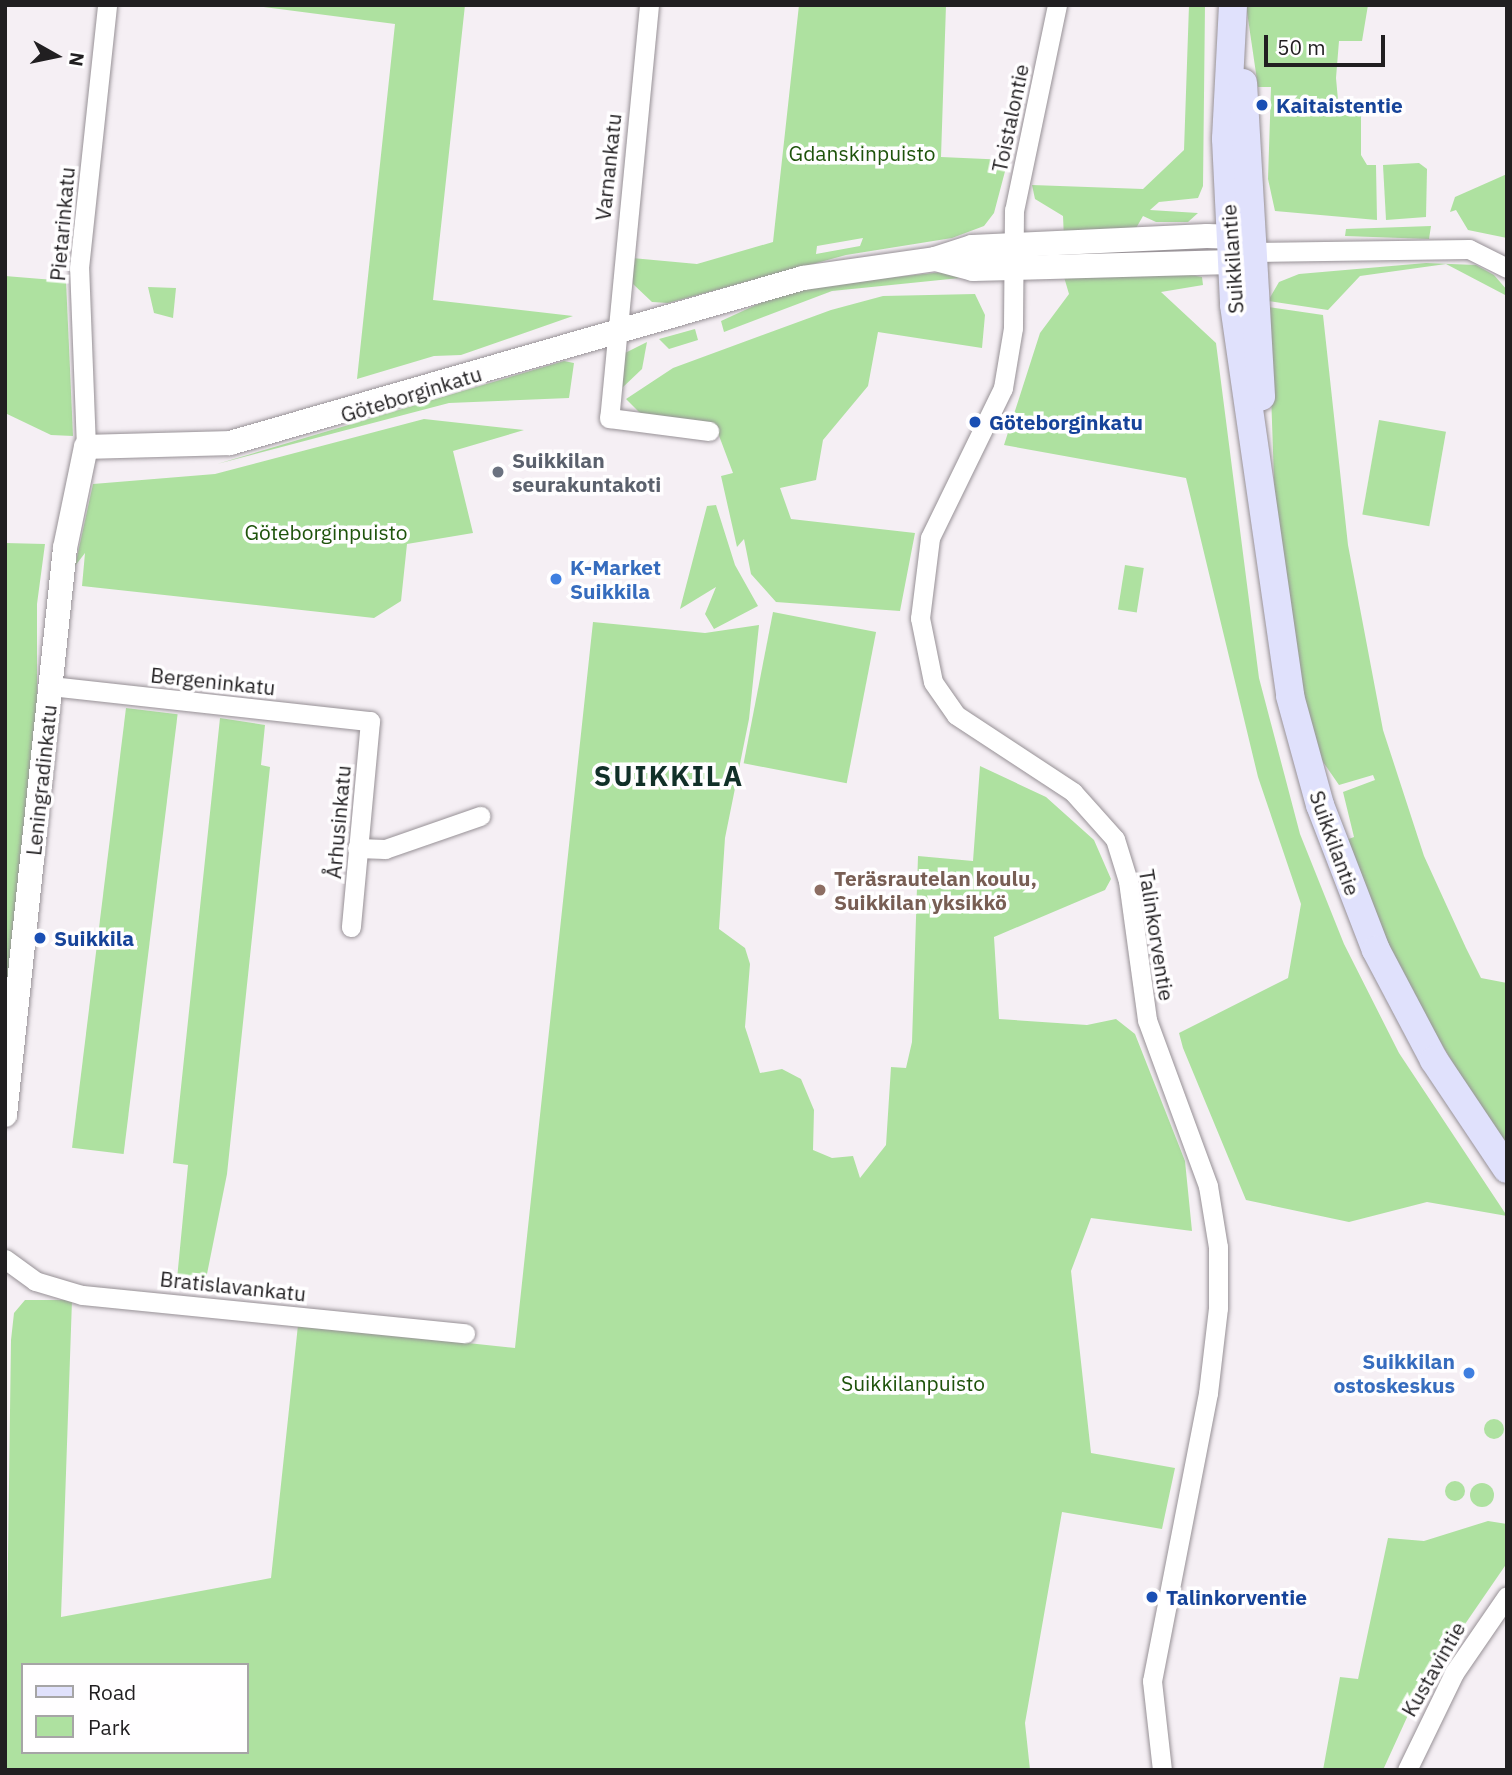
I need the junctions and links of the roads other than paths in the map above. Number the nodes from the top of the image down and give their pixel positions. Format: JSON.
{"nodes":[{"id":1,"x":107,"y":5,"type":"edge"},
{"id":2,"x":649,"y":5,"type":"edge"},
{"id":3,"x":1057,"y":5,"type":"edge"},
{"id":4,"x":1233,"y":5,"type":"edge"},
{"id":5,"x":1013,"y":241,"type":"junction"},
{"id":6,"x":1238,"y":250,"type":"junction"},
{"id":7,"x":934,"y":259,"type":"junction"},
{"id":8,"x":1013,"y":268,"type":"junction"},
{"id":9,"x":1507,"y":268,"type":"edge"},
{"id":10,"x":613,"y":333,"type":"junction"},
{"id":11,"x":709,"y":431,"type":"dead end"},
{"id":12,"x":86,"y":447,"type":"junction"},
{"id":13,"x":51,"y":686,"type":"junction"},
{"id":14,"x":370,"y":721,"type":"joint"},
{"id":15,"x":480,"y":816,"type":"dead end"},
{"id":16,"x":357,"y":848,"type":"junction"},
{"id":17,"x":351,"y":927,"type":"dead end"},
{"id":18,"x":6,"y":1103,"type":"edge"},
{"id":19,"x":1507,"y":1169,"type":"edge"},
{"id":20,"x":5,"y":1259,"type":"edge"},
{"id":21,"x":465,"y":1333,"type":"dead end"},
{"id":22,"x":1507,"y":1596,"type":"edge"},
{"id":23,"x":1162,"y":1770,"type":"edge"},
{"id":24,"x":1407,"y":1770,"type":"edge"}],
"edges":[{"from":1,"to":12,"type":"street","name":"Pietarinkatu"},
{"from":2,"to":10,"type":"street","name":"Varnankatu"},
{"from":3,"to":5,"type":"street","name":"Toistalontie"},
{"from":4,"to":6,"type":"main road","name":"Suikkilantie"},
{"from":5,"to":6,"type":"street","name":"Göteborginkatu"},
{"from":5,"to":7,"type":"street","name":"Göteborginkatu"},
{"from":5,"to":8,"type":"street","name":"Talinkorventie"},
{"from":6,"to":8,"type":"street","name":"Göteborginkatu"},
{"from":6,"to":9,"type":"street"},
{"from":6,"to":19,"type":"main road","name":"Suikkilantie"},
{"from":7,"to":8,"type":"street","name":"Göteborginkatu"},
{"from":7,"to":10,"type":"street","name":"Göteborginkatu"},
{"from":8,"to":23,"type":"street","name":"Talinkorventie"},
{"from":10,"to":11,"type":"street","name":"Varnankatu"},
{"from":10,"to":12,"type":"street","name":"Göteborginkatu"},
{"from":12,"to":13,"type":"street","name":"Leningradinkatu"},
{"from":13,"to":14,"type":"street","name":"Bergeninkatu"},
{"from":13,"to":18,"type":"street","name":"Leningradinkatu"},
{"from":14,"to":16,"type":"street","name":"Århusinkatu"},
{"from":15,"to":16,"type":"street"},
{"from":16,"to":17,"type":"street","name":"Århusinkatu"},
{"from":20,"to":21,"type":"street","name":"Bratislavankatu"},
{"from":22,"to":24,"type":"street","name":"Kustavintie"}]}
